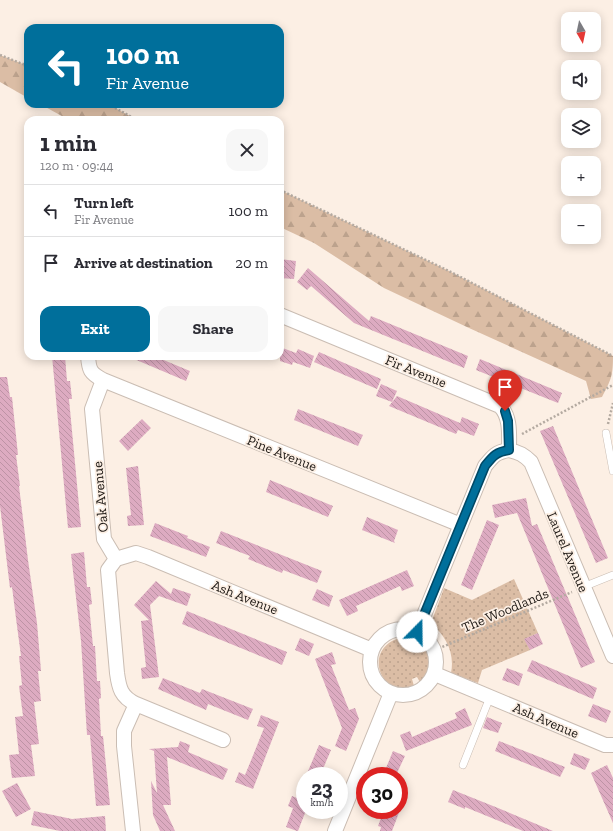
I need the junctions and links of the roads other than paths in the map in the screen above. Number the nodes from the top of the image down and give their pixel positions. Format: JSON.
{"nodes":[{"id":1,"x":284,"y":317,"type":"edge"},
{"id":2,"x":88,"y":360,"type":"edge"},
{"id":3,"x":103,"y":380,"type":"junction"},
{"id":4,"x":606,"y":433,"type":"road end"},
{"id":5,"x":512,"y":447,"type":"junction"},
{"id":6,"x":613,"y":471,"type":"edge"},
{"id":7,"x":461,"y":525,"type":"junction"},
{"id":8,"x":116,"y":560,"type":"junction"},
{"id":9,"x":613,"y":575,"type":"edge"},
{"id":10,"x":583,"y":587,"type":"junction"},
{"id":11,"x":417,"y":632,"type":"junction"},
{"id":12,"x":372,"y":650,"type":"junction"},
{"id":13,"x":613,"y":656,"type":"edge"},
{"id":14,"x":434,"y":674,"type":"junction"},
{"id":15,"x":391,"y":693,"type":"junction"},
{"id":16,"x":490,"y":697,"type":"junction"},
{"id":17,"x":136,"y":704,"type":"junction"},
{"id":18,"x":223,"y":740,"type":"dead end"},
{"id":19,"x":613,"y":745,"type":"edge"},
{"id":20,"x":463,"y":765,"type":"dead end"},
{"id":21,"x":133,"y":831,"type":"edge"},
{"id":22,"x":336,"y":831,"type":"edge"}],
"edges":[{"from":1,"to":5,"type":"street","name":"Fir Avenue"},
{"from":2,"to":3,"type":"street"},
{"from":3,"to":7,"type":"street","name":"Pine Avenue"},
{"from":3,"to":8,"type":"street","name":"Oak Avenue"},
{"from":4,"to":6,"type":"lane"},
{"from":5,"to":7,"type":"street"},
{"from":5,"to":10,"type":"street","name":"Laurel Avenue"},
{"from":7,"to":11,"type":"street"},
{"from":8,"to":12,"type":"street","name":"Ash Avenue"},
{"from":8,"to":17,"type":"street"},
{"from":9,"to":10,"type":"lane"},
{"from":10,"to":13,"type":"street","name":"Laurel Avenue"},
{"from":11,"to":12,"type":"street"},
{"from":11,"to":14,"type":"street"},
{"from":12,"to":15,"type":"street"},
{"from":14,"to":15,"type":"street"},
{"from":14,"to":16,"type":"street","name":"Ash Avenue"},
{"from":15,"to":22,"type":"street"},
{"from":16,"to":19,"type":"street","name":"Ash Avenue"},
{"from":16,"to":20,"type":"lane"},
{"from":17,"to":18,"type":"street"},
{"from":17,"to":21,"type":"street"}]}
